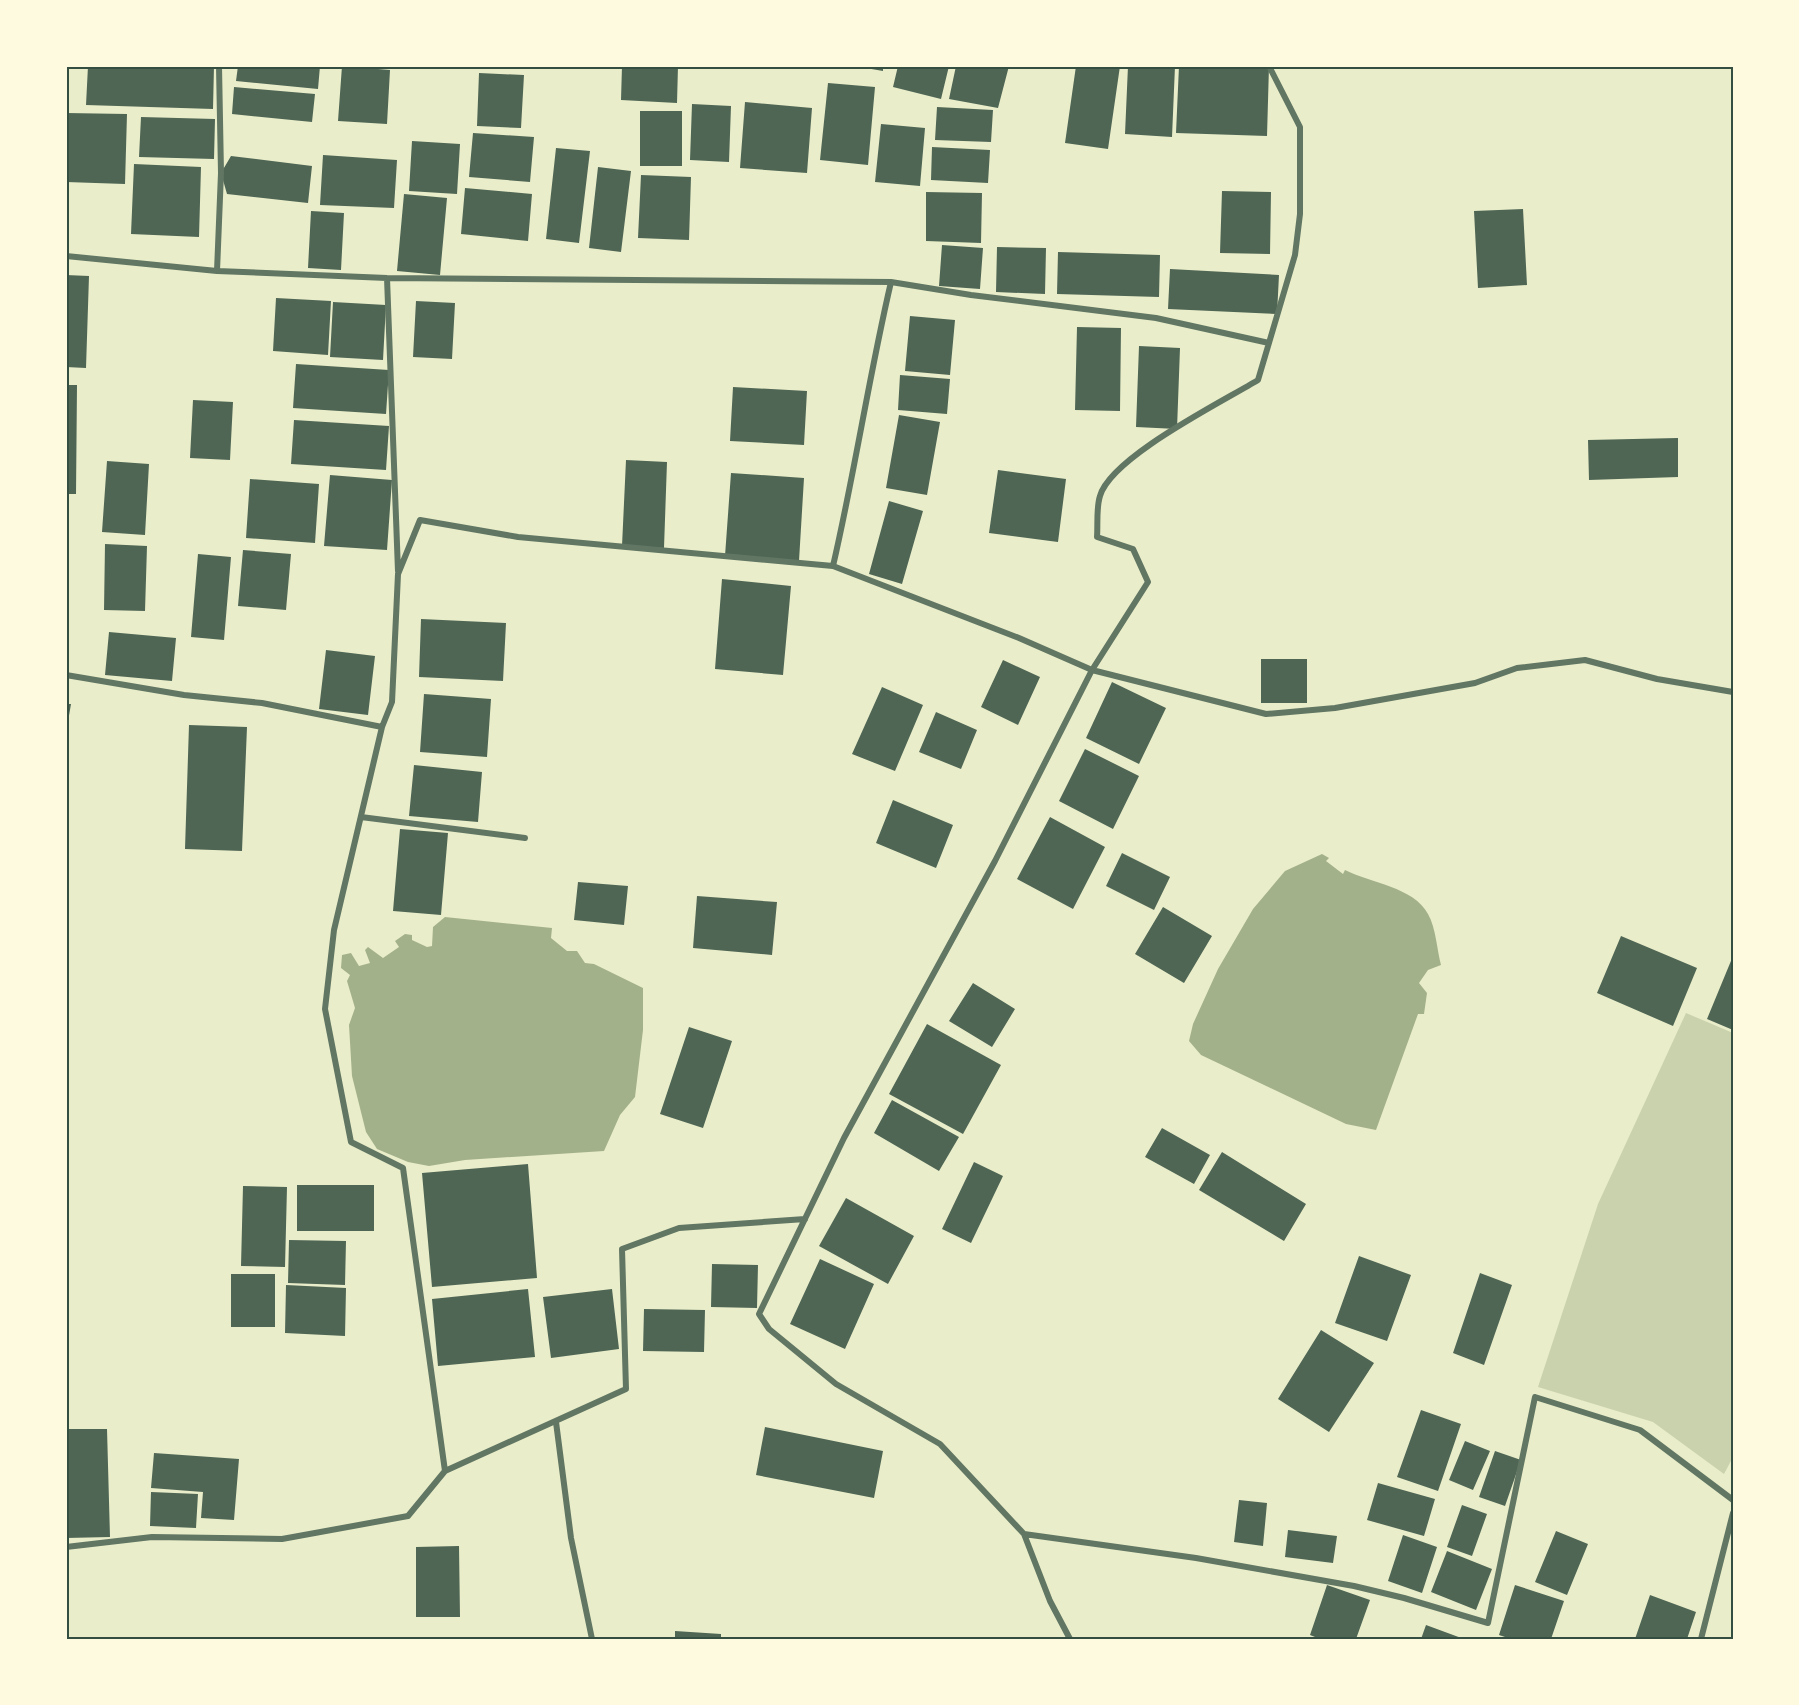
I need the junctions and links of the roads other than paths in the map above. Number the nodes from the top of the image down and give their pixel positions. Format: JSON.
{"nodes":[{"id":1,"x":219,"y":66,"type":"edge"},
{"id":2,"x":1269,"y":66,"type":"edge"},
{"id":3,"x":66,"y":256,"type":"edge"},
{"id":4,"x":217,"y":271,"type":"junction"},
{"id":5,"x":387,"y":278,"type":"junction"},
{"id":6,"x":891,"y":282,"type":"junction"},
{"id":7,"x":1269,"y":343,"type":"junction"},
{"id":8,"x":833,"y":566,"type":"junction"},
{"id":9,"x":398,"y":574,"type":"junction"},
{"id":10,"x":1092,"y":670,"type":"junction"},
{"id":11,"x":66,"y":675,"type":"edge"},
{"id":12,"x":1733,"y":692,"type":"edge"},
{"id":13,"x":382,"y":727,"type":"junction"},
{"id":14,"x":361,"y":817,"type":"junction"},
{"id":15,"x":525,"y":838,"type":"dead end"},
{"id":16,"x":805,"y":1219,"type":"junction"},
{"id":17,"x":556,"y":1422,"type":"junction"},
{"id":18,"x":445,"y":1471,"type":"junction"},
{"id":19,"x":1733,"y":1500,"type":"edge"},
{"id":20,"x":1733,"y":1513,"type":"edge"},
{"id":21,"x":1024,"y":1534,"type":"junction"},
{"id":22,"x":66,"y":1547,"type":"edge"},
{"id":23,"x":592,"y":1639,"type":"edge"},
{"id":24,"x":1070,"y":1639,"type":"edge"},
{"id":25,"x":1701,"y":1639,"type":"edge"}],
"edges":[{"from":1,"to":4,"type":"street"},
{"from":2,"to":7,"type":"street"},
{"from":3,"to":4,"type":"street"},
{"from":4,"to":5,"type":"street"},
{"from":5,"to":6,"type":"street"},
{"from":5,"to":9,"type":"street"},
{"from":6,"to":7,"type":"street"},
{"from":6,"to":8,"type":"street"},
{"from":7,"to":10,"type":"street"},
{"from":8,"to":9,"type":"street"},
{"from":8,"to":10,"type":"street"},
{"from":9,"to":13,"type":"street"},
{"from":10,"to":12,"type":"street"},
{"from":10,"to":16,"type":"street"},
{"from":11,"to":13,"type":"street"},
{"from":13,"to":14,"type":"street"},
{"from":14,"to":15,"type":"street"},
{"from":14,"to":18,"type":"street"},
{"from":16,"to":17,"type":"street"},
{"from":16,"to":21,"type":"street"},
{"from":17,"to":18,"type":"street"},
{"from":17,"to":23,"type":"street"},
{"from":18,"to":22,"type":"street"},
{"from":19,"to":21,"type":"street"},
{"from":20,"to":25,"type":"street"},
{"from":21,"to":24,"type":"street"}]}
